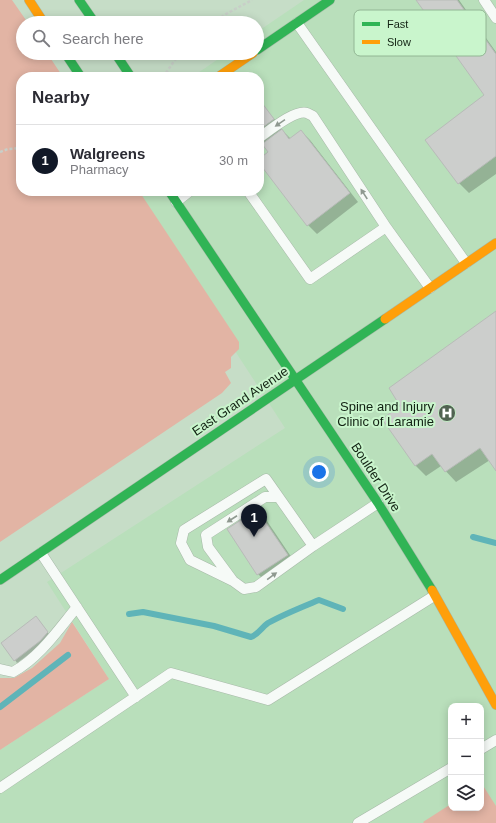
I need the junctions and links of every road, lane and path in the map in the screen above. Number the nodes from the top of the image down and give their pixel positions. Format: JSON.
{"nodes":[{"id":1,"x":29,"y":0,"type":"edge"},
{"id":2,"x":79,"y":0,"type":"edge"},
{"id":3,"x":252,"y":0,"type":"edge"},
{"id":4,"x":330,"y":0,"type":"edge"},
{"id":5,"x":484,"y":0,"type":"edge"},
{"id":6,"x":319,"y":3,"type":"edge"},
{"id":7,"x":39,"y":16,"type":"edge"},
{"id":8,"x":90,"y":16,"type":"edge"},
{"id":9,"x":223,"y":16,"type":"edge"},
{"id":10,"x":496,"y":18,"type":"edge"},
{"id":11,"x":297,"y":23,"type":"junction"},
{"id":12,"x":264,"y":45,"type":"edge"},
{"id":13,"x":70,"y":60,"type":"edge"},
{"id":14,"x":120,"y":60,"type":"edge"},
{"id":15,"x":175,"y":60,"type":"edge"},
{"id":16,"x":243,"y":60,"type":"edge"},
{"id":17,"x":78,"y":72,"type":"edge"},
{"id":18,"x":128,"y":72,"type":"edge"},
{"id":19,"x":167,"y":72,"type":"edge"},
{"id":20,"x":225,"y":72,"type":"edge"},
{"id":21,"x":264,"y":134,"type":"edge"},
{"id":22,"x":16,"y":148,"type":"edge"},
{"id":23,"x":0,"y":152,"type":"edge"},
{"id":24,"x":172,"y":196,"type":"edge"},
{"id":25,"x":184,"y":196,"type":"edge"},
{"id":26,"x":252,"y":196,"type":"edge"},
{"id":27,"x":176,"y":202,"type":"junction"},
{"id":28,"x":386,"y":227,"type":"junction"},
{"id":29,"x":496,"y":243,"type":"edge"},
{"id":30,"x":466,"y":263,"type":"junction"},
{"id":31,"x":430,"y":288,"type":"junction"},
{"id":32,"x":296,"y":379,"type":"junction"},
{"id":33,"x":278,"y":497,"type":"junction"},
{"id":34,"x":378,"y":503,"type":"junction"},
{"id":35,"x":313,"y":546,"type":"junction"},
{"id":36,"x":41,"y":553,"type":"junction"},
{"id":37,"x":0,"y":580,"type":"edge"},
{"id":38,"x":233,"y":581,"type":"junction"},
{"id":39,"x":434,"y":596,"type":"junction"},
{"id":40,"x":77,"y":607,"type":"junction"},
{"id":41,"x":0,"y":669,"type":"edge"},
{"id":42,"x":136,"y":697,"type":"junction"},
{"id":43,"x":496,"y":705,"type":"edge"},
{"id":44,"x":496,"y":740,"type":"edge"},
{"id":45,"x":484,"y":747,"type":"edge"},
{"id":46,"x":448,"y":770,"type":"edge"},
{"id":47,"x":0,"y":788,"type":"edge"},
{"id":48,"x":358,"y":823,"type":"edge"}],
"edges":[{"from":1,"to":7,"type":"street"},
{"from":2,"to":8,"type":"street"},
{"from":3,"to":9,"type":"path"},
{"from":4,"to":6,"type":"street"},
{"from":5,"to":10,"type":"lane"},
{"from":6,"to":11,"type":"street"},
{"from":11,"to":12,"type":"street"},
{"from":11,"to":30,"type":"lane"},
{"from":13,"to":17,"type":"street"},
{"from":14,"to":18,"type":"street"},
{"from":15,"to":19,"type":"path"},
{"from":16,"to":20,"type":"street"},
{"from":28,"to":21,"type":"lane","one_way":true},
{"from":22,"to":23,"type":"path"},
{"from":24,"to":27,"type":"street","name":"Boulder Drive"},
{"from":25,"to":27,"type":"lane"},
{"from":26,"to":28,"type":"lane"},
{"from":27,"to":32,"type":"street","name":"Boulder Drive"},
{"from":28,"to":31,"type":"lane"},
{"from":29,"to":30,"type":"street","name":"East Grand Avenue"},
{"from":30,"to":31,"type":"street","name":"East Grand Avenue"},
{"from":31,"to":32,"type":"street","name":"East Grand Avenue"},
{"from":32,"to":34,"type":"street","name":"Boulder Drive"},
{"from":32,"to":36,"type":"street","name":"East Grand Avenue"},
{"from":33,"to":35,"type":"lane"},
{"from":33,"to":38,"type":"lane","one_way":true},
{"from":33,"to":38,"type":"lane"},
{"from":34,"to":35,"type":"lane"},
{"from":34,"to":39,"type":"street","name":"Boulder Drive"},
{"from":38,"to":35,"type":"lane","one_way":true},
{"from":36,"to":37,"type":"street","name":"East Grand Avenue"},
{"from":36,"to":40,"type":"lane"},
{"from":39,"to":42,"type":"lane"},
{"from":39,"to":43,"type":"street","name":"Boulder Drive"},
{"from":40,"to":41,"type":"lane"},
{"from":40,"to":42,"type":"lane"},
{"from":42,"to":47,"type":"lane"},
{"from":44,"to":45,"type":"lane"},
{"from":46,"to":48,"type":"lane"}]}
